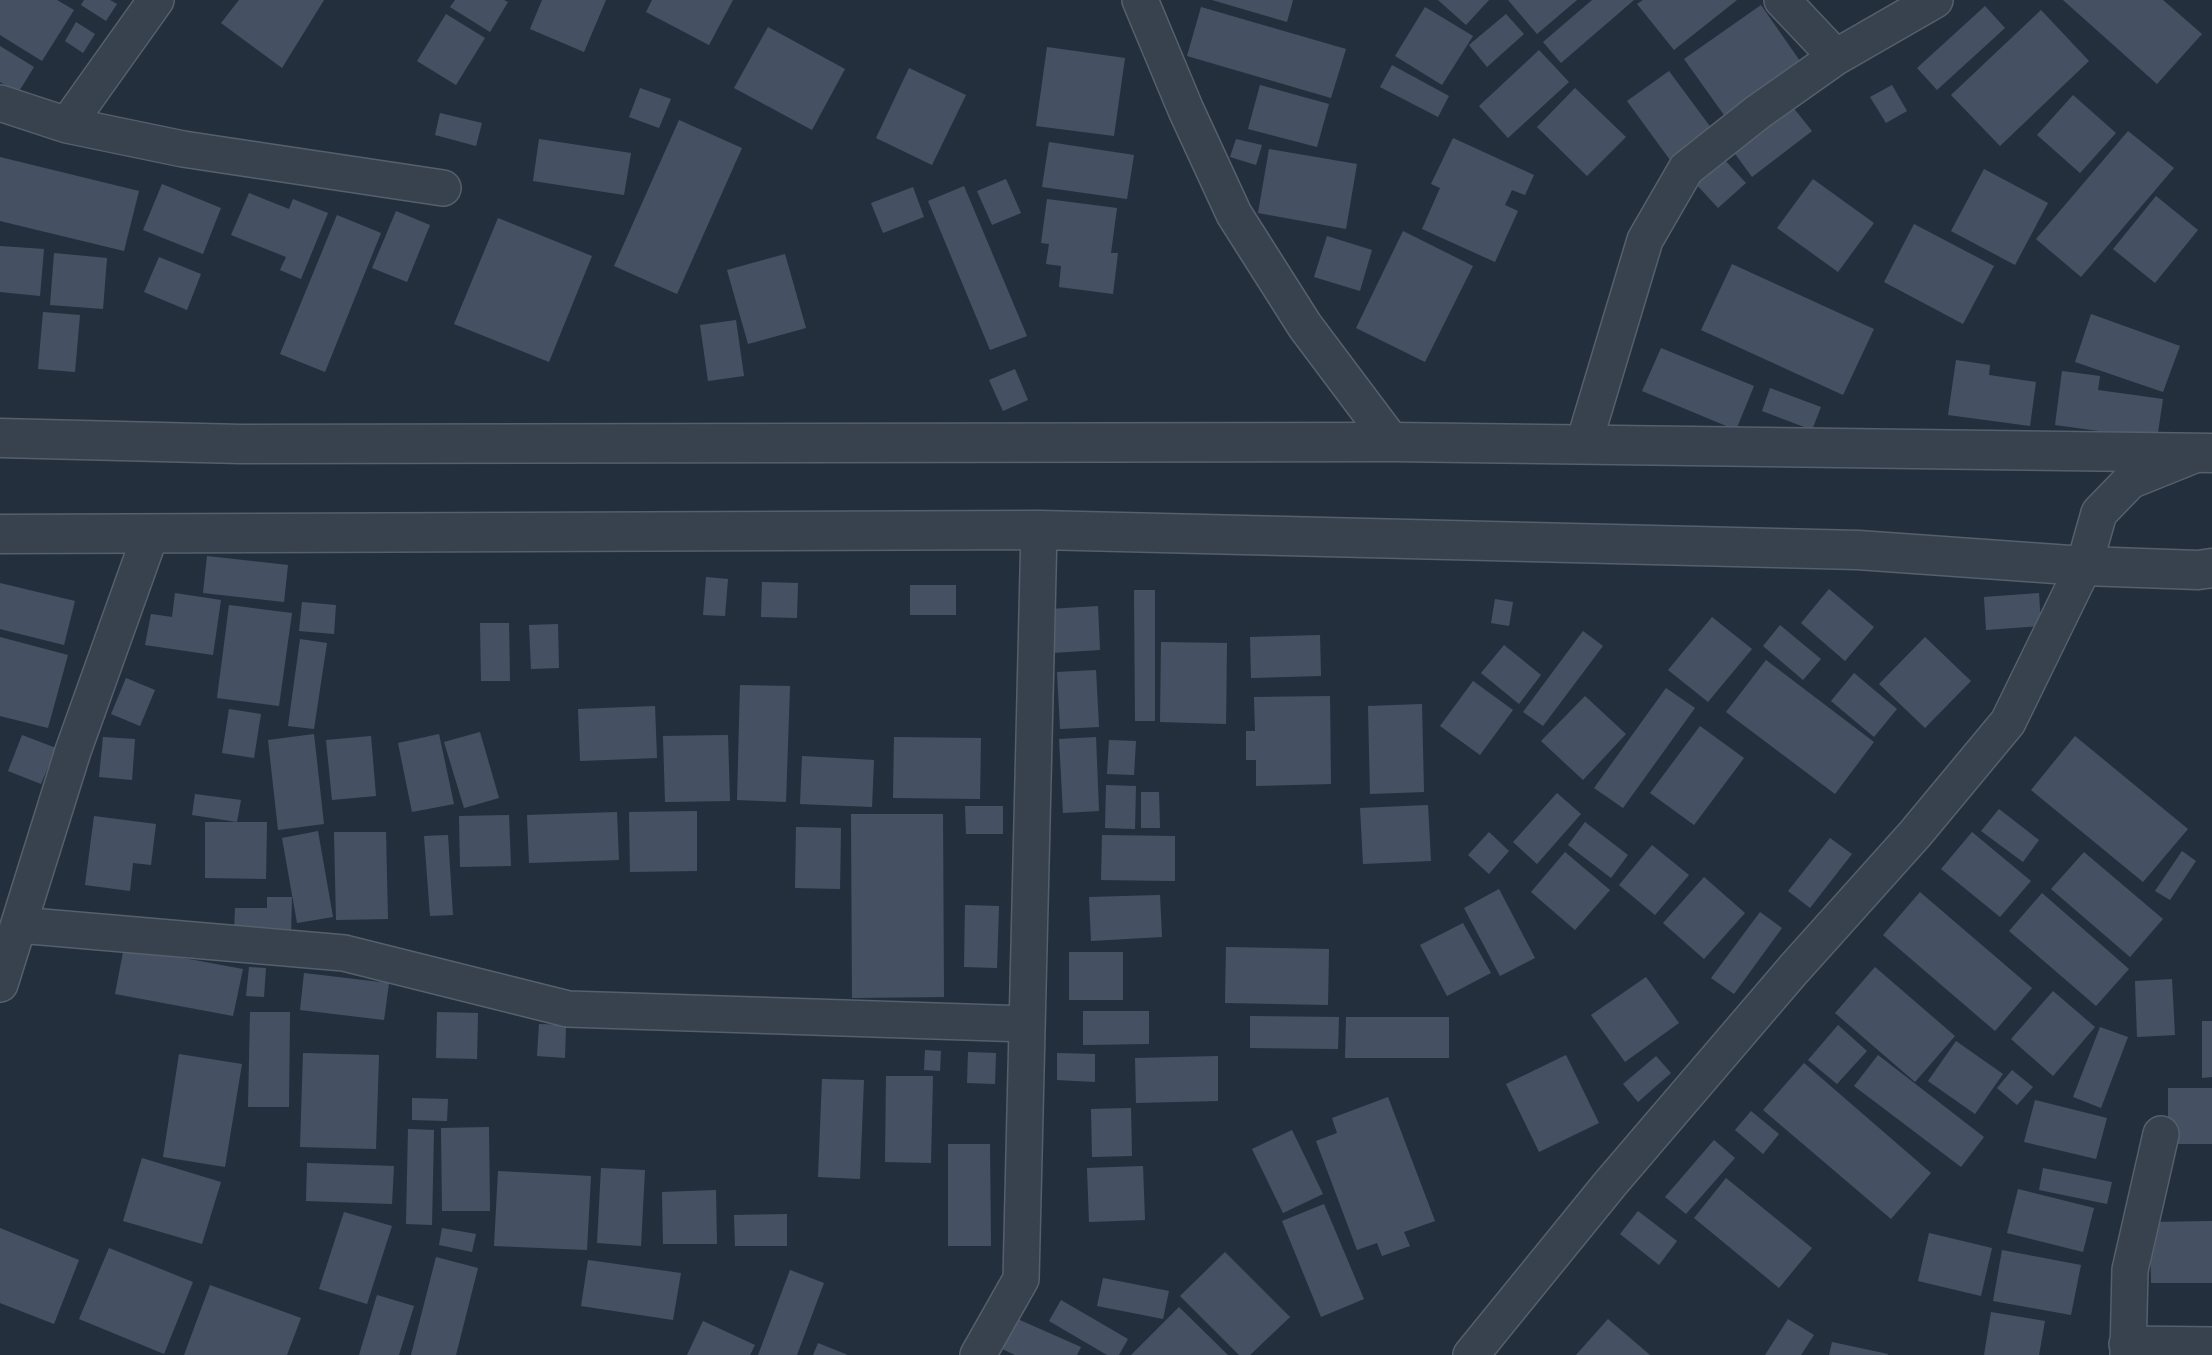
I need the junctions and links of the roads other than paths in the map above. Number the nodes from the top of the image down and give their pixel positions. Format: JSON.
{"nodes":[{"id":1,"x":156,"y":0,"type":"edge"},
{"id":2,"x":1140,"y":0,"type":"edge"},
{"id":3,"x":1782,"y":0,"type":"edge"},
{"id":4,"x":1935,"y":0,"type":"edge"},
{"id":5,"x":1836,"y":57,"type":"junction"},
{"id":6,"x":0,"y":103,"type":"edge"},
{"id":7,"x":67,"y":125,"type":"junction"},
{"id":8,"x":443,"y":188,"type":"dead end"},
{"id":9,"x":0,"y":438,"type":"edge"},
{"id":10,"x":1392,"y":442,"type":"junction"},
{"id":11,"x":1584,"y":443,"type":"junction"},
{"id":12,"x":2208,"y":448,"type":"edge"},
{"id":13,"x":1039,"y":530,"type":"junction"},
{"id":14,"x":151,"y":533,"type":"junction"},
{"id":15,"x":0,"y":534,"type":"edge"},
{"id":16,"x":2084,"y":566,"type":"junction"},
{"id":17,"x":2212,"y":568,"type":"edge"},
{"id":18,"x":19,"y":925,"type":"junction"},
{"id":19,"x":0,"y":984,"type":"edge"},
{"id":20,"x":1027,"y":1024,"type":"junction"},
{"id":21,"x":2161,"y":1134,"type":"dead end"},
{"id":22,"x":2212,"y":1345,"type":"edge"},
{"id":23,"x":2128,"y":1350,"type":"edge"},
{"id":24,"x":978,"y":1355,"type":"edge"},
{"id":25,"x":1471,"y":1355,"type":"edge"}],
"edges":[{"from":1,"to":7,"type":"street"},
{"from":2,"to":10,"type":"street"},
{"from":3,"to":5,"type":"street"},
{"from":4,"to":5,"type":"street"},
{"from":5,"to":11,"type":"street"},
{"from":6,"to":7,"type":"street"},
{"from":7,"to":8,"type":"street"},
{"from":9,"to":10,"type":"street"},
{"from":10,"to":11,"type":"street"},
{"from":11,"to":12,"type":"street"},
{"from":12,"to":16,"type":"street"},
{"from":13,"to":14,"type":"street"},
{"from":13,"to":16,"type":"street"},
{"from":13,"to":20,"type":"street"},
{"from":14,"to":15,"type":"street"},
{"from":14,"to":18,"type":"street"},
{"from":16,"to":17,"type":"street"},
{"from":16,"to":25,"type":"street"},
{"from":18,"to":19,"type":"street"},
{"from":18,"to":20,"type":"street"},
{"from":20,"to":24,"type":"street"},
{"from":21,"to":23,"type":"street"},
{"from":22,"to":23,"type":"street"}]}
